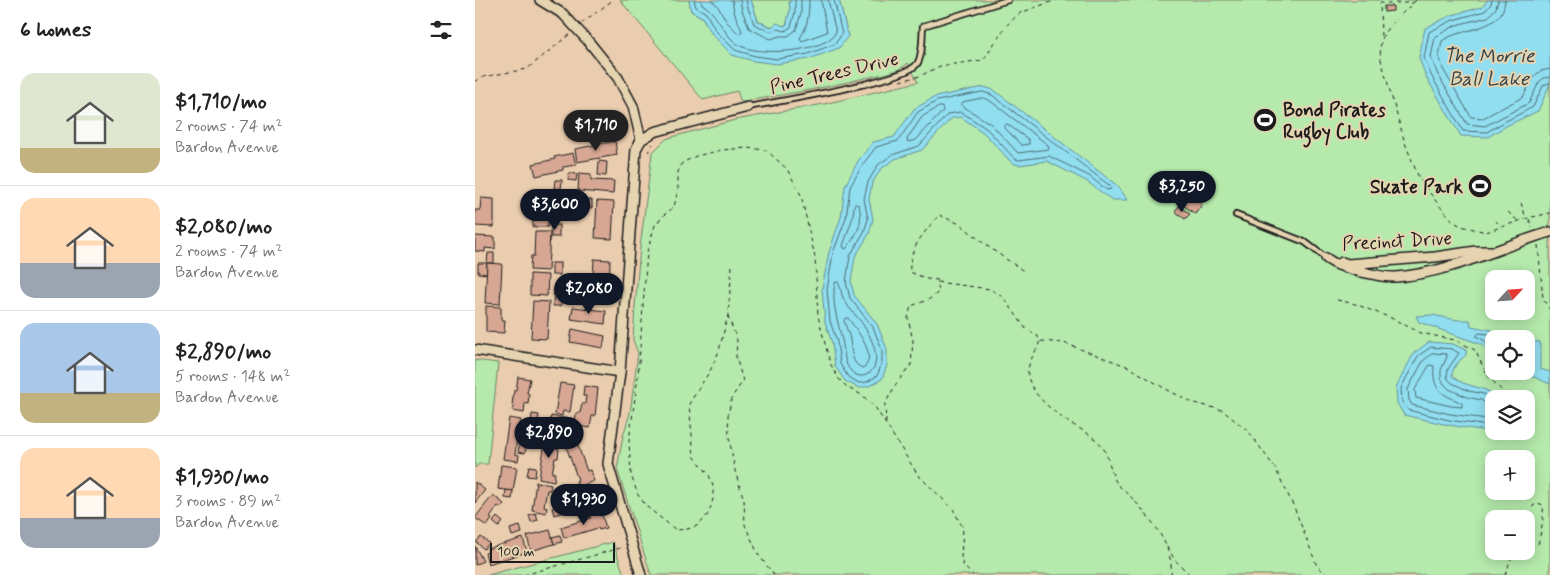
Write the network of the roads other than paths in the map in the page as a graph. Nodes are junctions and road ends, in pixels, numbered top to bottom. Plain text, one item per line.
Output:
1 (540, 0) edge
2 (1008, 0) edge
3 (748, 107) joint
4 (641, 140) junction
5 (1236, 215) dead end
6 (1550, 232) edge
7 (1496, 251) junction
8 (1326, 258) junction
9 (475, 350) edge
10 (620, 372) junction
11 (641, 575) edge

1 - 4 street
2 - 3 lane, Pine Trees Drive
3 - 4 street
4 - 10 street
5 - 8 lane
6 - 7 street, Precinct Drive
7 - 8 street, Precinct Drive
7 - 8 street, Precinct Drive
9 - 10 street
10 - 11 street

